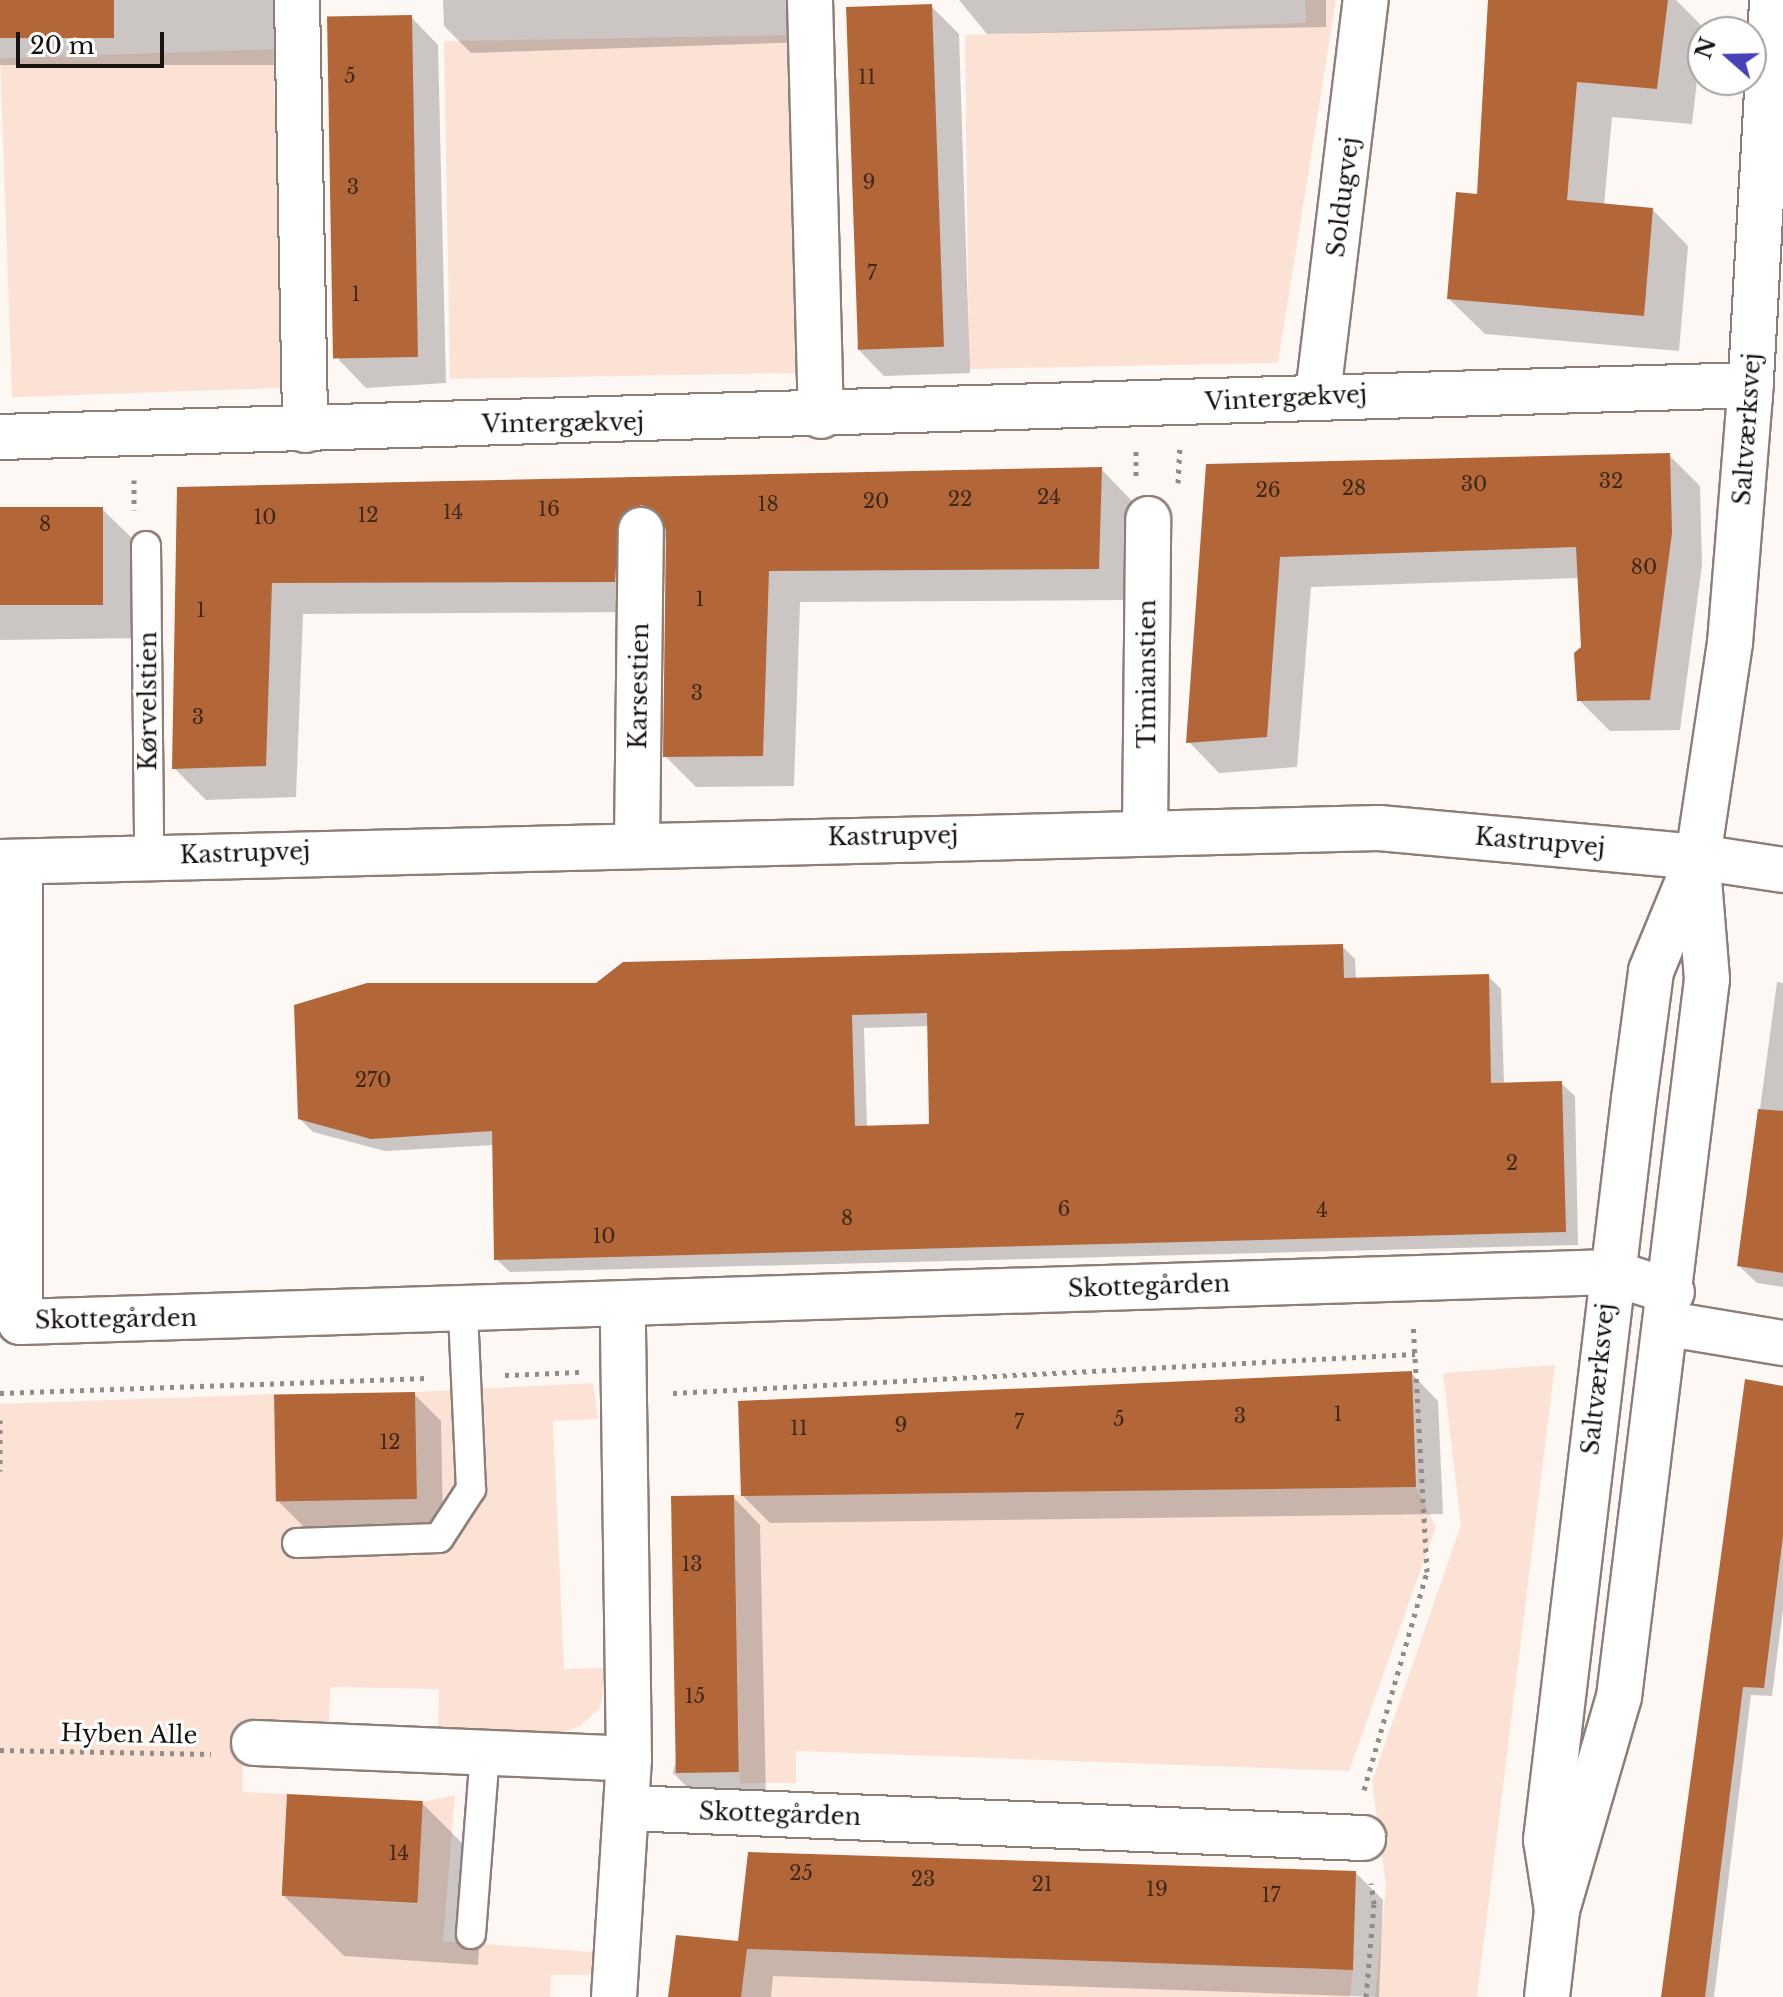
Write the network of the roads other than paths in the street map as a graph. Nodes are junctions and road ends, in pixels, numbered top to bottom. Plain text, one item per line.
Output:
1 (297, 0) edge
2 (810, 0) edge
3 (1366, 0) edge
4 (1772, 0) edge
5 (1751, 385) junction
6 (1318, 394) junction
7 (821, 416) junction
8 (305, 430) junction
9 (0, 437) edge
10 (1148, 519) road end
11 (641, 530) dead end
12 (146, 546) road end
13 (1145, 830) junction
14 (637, 843) junction
15 (149, 856) junction
16 (1698, 857) junction
17 (10, 862) edge
18 (1783, 870) edge
19 (9, 1000) edge
20 (1610, 1272) junction
21 (623, 1305) junction
22 (1671, 1308) junction
23 (463, 1310) junction
24 (1783, 1343) edge
25 (297, 1543) dead end
26 (254, 1743) road end
27 (485, 1753) junction
28 (629, 1759) junction
29 (628, 1808) junction
30 (1363, 1838) road end
31 (1557, 1910) junction
32 (471, 1934) dead end
33 (614, 1997) edge
34 (1547, 1997) edge

1 - 8 street
2 - 7 street
3 - 6 street, Soldugvej
4 - 5 street, Saltværksvej
5 - 6 street, Vintergækvej
5 - 16 street, Saltværksvej
6 - 7 street, Vintergækvej
7 - 8 street, Vintergækvej
8 - 9 street, Vintergækvej
10 - 13 street, Timianstien
11 - 14 street, Karsestien
12 - 15 lane, Kørvelstien
13 - 14 street, Kastrupvej
13 - 16 street, Kastrupvej
14 - 15 street, Kastrupvej
15 - 17 street, Kastrupvej
16 - 18 street, Kastrupvej
16 - 20 street, Saltværksvej
16 - 22 street, Saltværksvej
17 - 19 street, Skottegården
19 - 23 street, Skottegården
20 - 21 street, Skottegården
20 - 22 street, Skottegården
20 - 31 street, Saltværksvej
21 - 23 street, Skottegården
21 - 28 street
22 - 24 street, Skottegården
22 - 31 street, Saltværksvej
23 - 25 lane
26 - 27 street
27 - 28 street
27 - 32 lane
28 - 29 street
29 - 30 street, Skottegården
29 - 33 street
31 - 34 street, Saltværksvej

